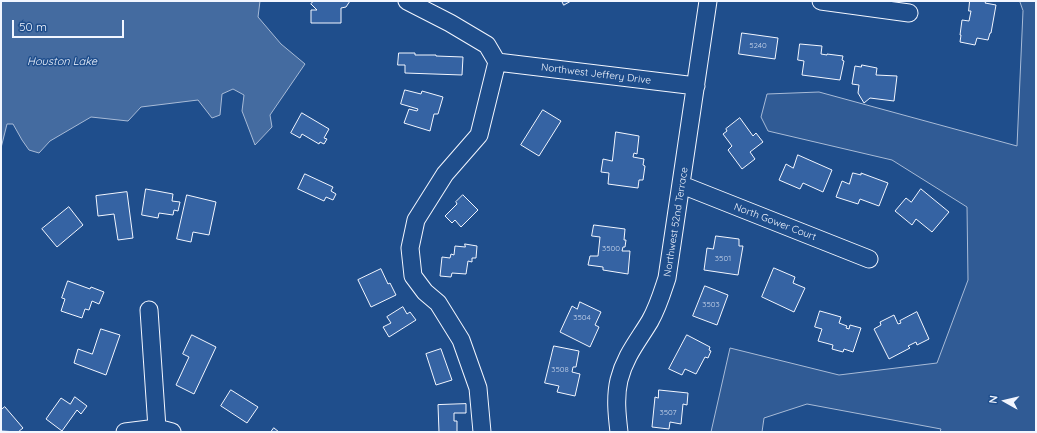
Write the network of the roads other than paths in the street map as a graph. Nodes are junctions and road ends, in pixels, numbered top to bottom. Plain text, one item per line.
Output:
1 (407, 1) edge
2 (708, 1) edge
3 (821, 1) edge
4 (909, 14) dead end
5 (497, 62) junction
6 (696, 86) junction
7 (682, 185) junction
8 (869, 259) dead end
9 (149, 310) dead end
10 (164, 430) edge
11 (126, 432) edge
12 (482, 432) edge
13 (619, 432) edge

1 - 5 street
2 - 6 street, Northwest 52nd Terrace
3 - 4 street
5 - 6 street, Northwest Jeffery Drive
5 - 12 street
6 - 7 street, Northwest 52nd Terrace
7 - 8 street, North Gower Court
7 - 13 street, Northwest 52nd Terrace
9 - 10 street
10 - 11 street

